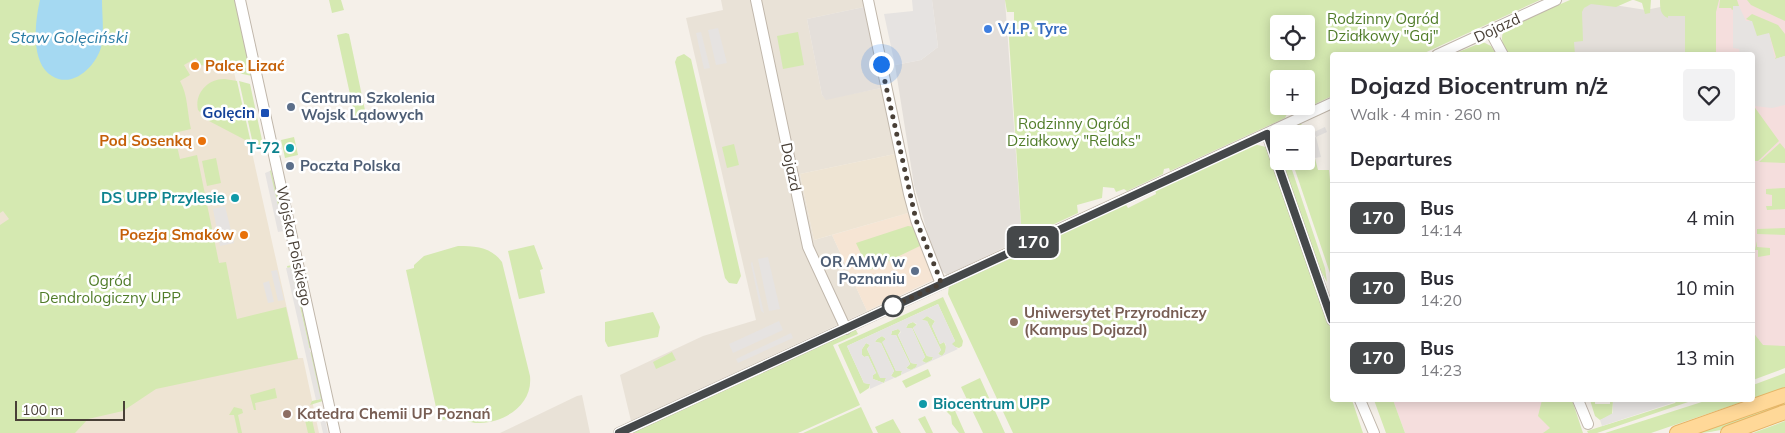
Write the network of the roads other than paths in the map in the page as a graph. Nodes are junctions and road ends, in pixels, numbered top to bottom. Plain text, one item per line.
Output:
1 (240, 0) edge
2 (756, 0) edge
3 (868, 0) edge
4 (1556, 0) edge
5 (1490, 31) junction
6 (1444, 52) edge
7 (1501, 52) edge
8 (1330, 104) edge
9 (1267, 134) junction
10 (941, 284) junction
11 (1330, 314) edge
12 (846, 328) junction
13 (1785, 395) edge
14 (1579, 402) edge
15 (1361, 404) edge
16 (1785, 412) edge
17 (1588, 424) dead end
18 (1754, 424) junction
19 (335, 433) edge
20 (620, 433) edge
21 (1368, 433) edge
22 (1374, 433) edge
23 (1677, 433) edge
24 (1728, 433) edge
25 (1741, 433) edge

1 - 19 street, Wojska Polskiego
2 - 12 street, Dojazd
3 - 10 street
4 - 5 street, Dojazd
5 - 6 street, Dojazd
5 - 7 street
8 - 9 street
9 - 10 street
9 - 11 street
10 - 12 street
12 - 20 street
13 - 23 main road
14 - 17 street
15 - 21 street
15 - 22 street
16 - 18 main road
18 - 24 main road
18 - 25 main road

